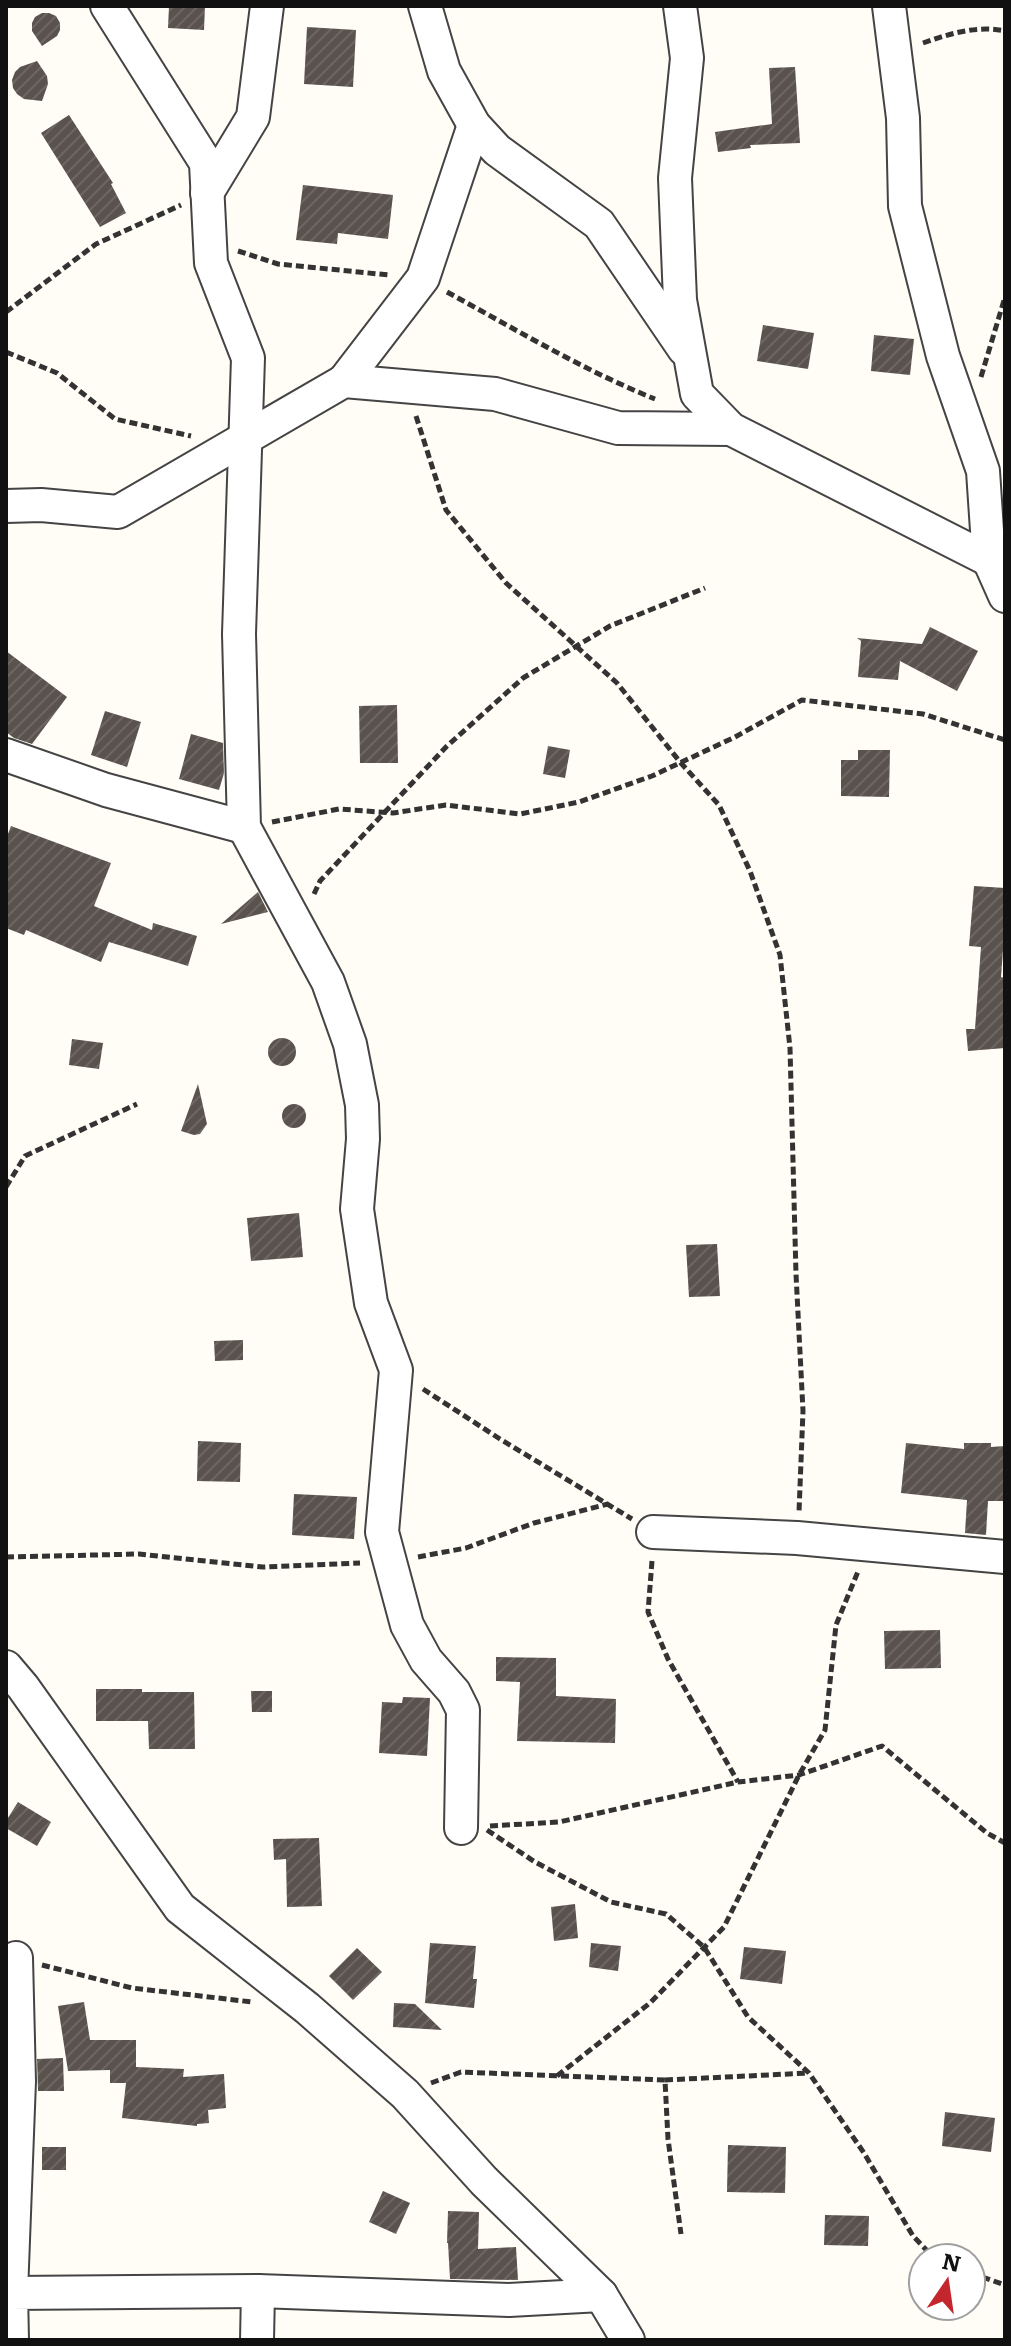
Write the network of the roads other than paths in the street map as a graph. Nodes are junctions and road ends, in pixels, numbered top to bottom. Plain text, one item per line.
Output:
1 (107, 6) edge
2 (267, 6) edge
3 (425, 6) edge
4 (680, 6) edge
5 (889, 6) edge
6 (474, 125) junction
7 (207, 193) junction
8 (691, 358) junction
9 (344, 381) junction
10 (731, 429) junction
11 (236, 444) junction
12 (6, 506) edge
13 (989, 560) junction
14 (1005, 596) edge
15 (6, 755) edge
16 (244, 827) junction
17 (653, 1532) road end
18 (1005, 1557) edge
19 (6, 1667) edge
20 (461, 1828) dead end
21 (16, 1958) road end
22 (258, 2291) junction
23 (11, 2293) junction
24 (601, 2295) junction
25 (12, 2340) edge
26 (257, 2340) edge
27 (628, 2340) edge

1 - 7 street
2 - 7 street
3 - 6 street
4 - 8 street
5 - 13 street
6 - 8 street
6 - 9 street
7 - 11 street
8 - 10 street
9 - 10 street
9 - 11 street
10 - 13 street
11 - 12 street
11 - 16 street
13 - 14 street
15 - 16 street
16 - 20 street
17 - 18 street
19 - 24 street
21 - 23 street
22 - 23 street
22 - 24 street
22 - 26 street
23 - 25 street
24 - 27 street

